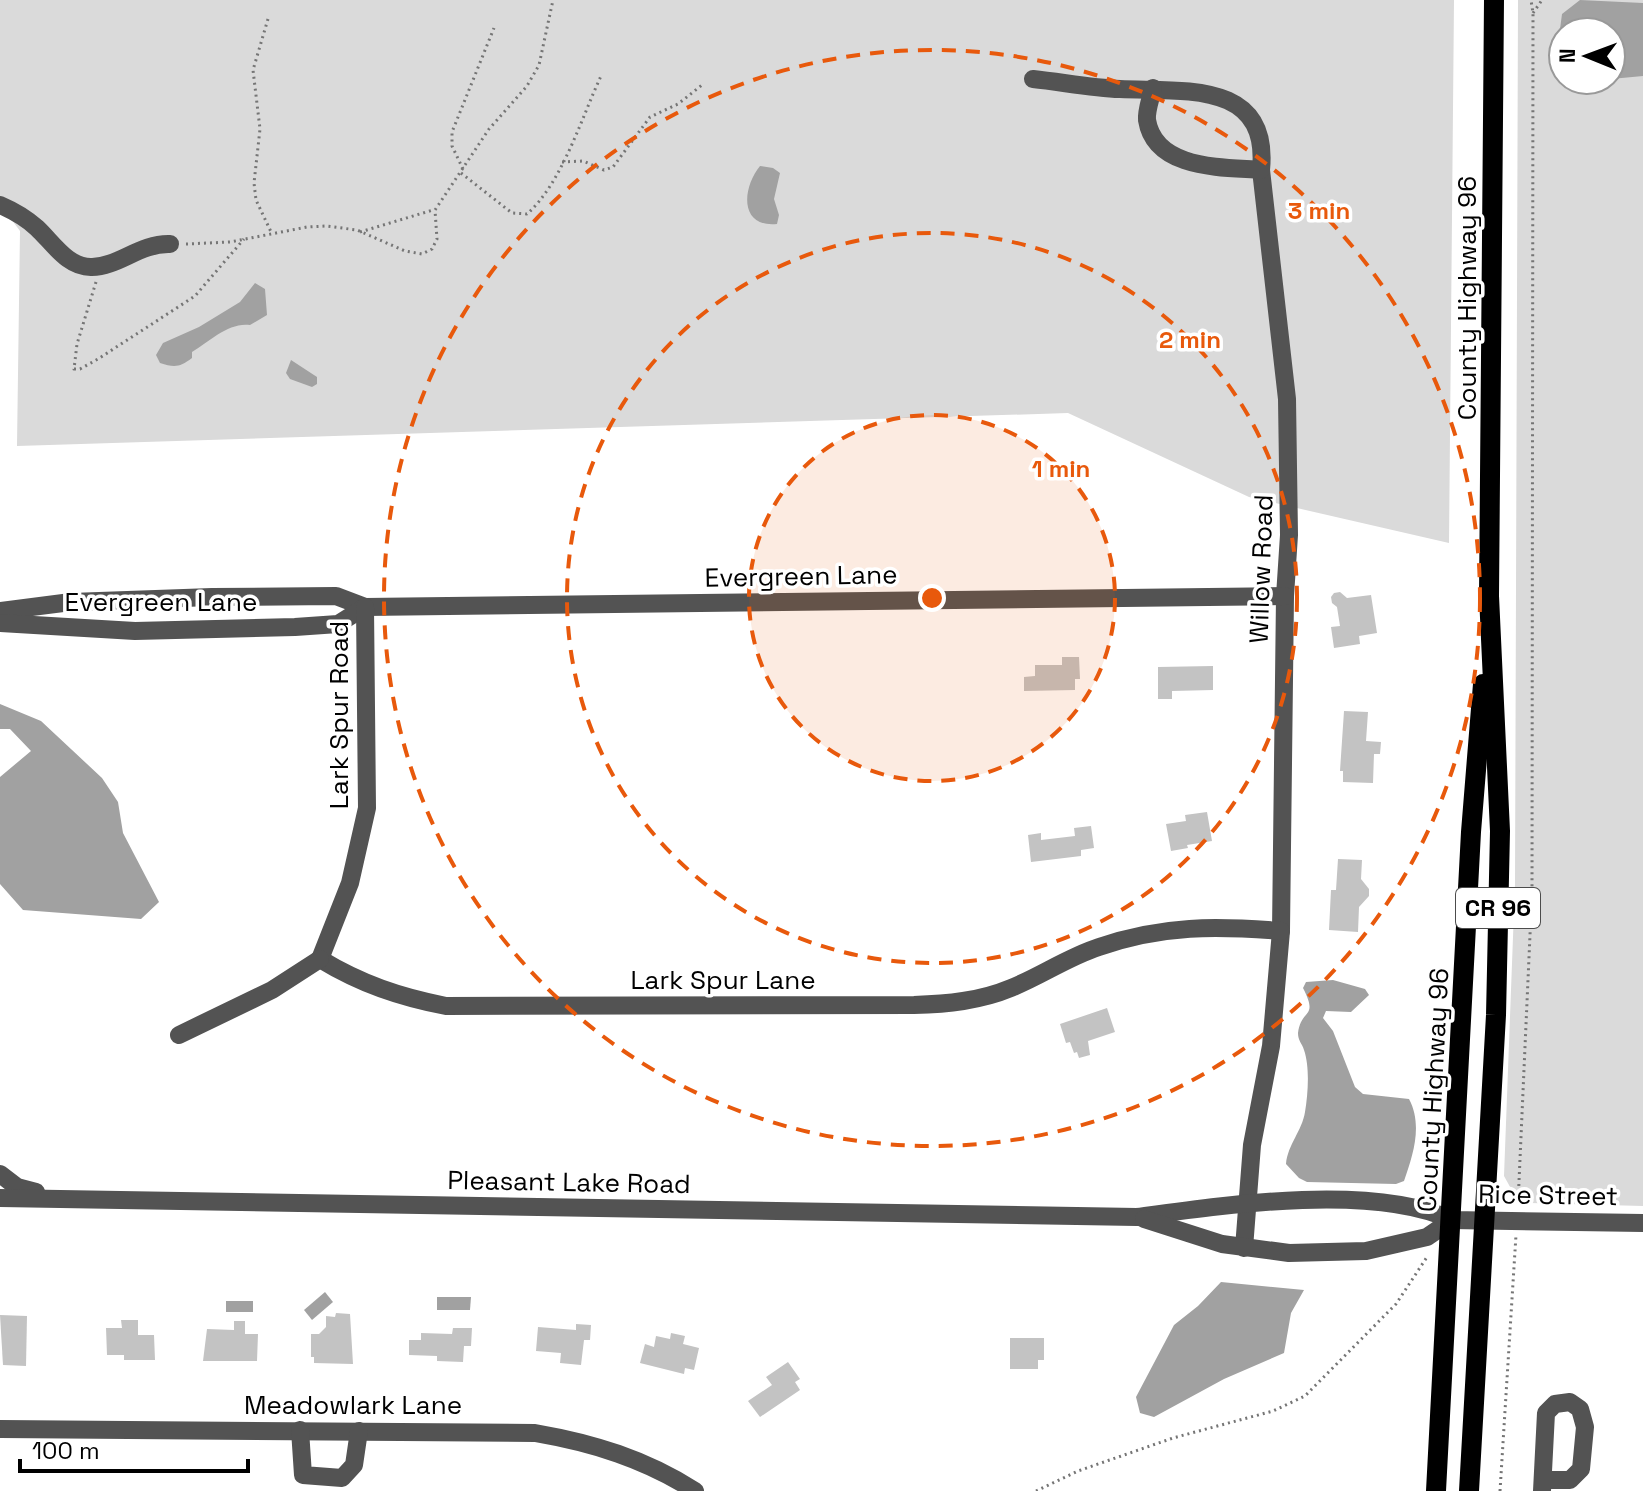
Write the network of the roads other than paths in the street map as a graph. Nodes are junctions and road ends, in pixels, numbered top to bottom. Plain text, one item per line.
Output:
1 (1494, 0) edge
2 (1033, 79) dead end
3 (1153, 88) junction
4 (1261, 170) junction
5 (0, 205) edge
6 (170, 244) road end
7 (1285, 596) junction
8 (1489, 596) junction
9 (365, 607) junction
10 (0, 611) edge
11 (0, 623) edge
12 (1281, 931) junction
13 (320, 959) junction
14 (179, 1035) dead end
15 (0, 1174) edge
16 (0, 1198) edge
17 (61, 1200) junction
18 (1249, 1202) junction
19 (1137, 1217) junction
20 (1452, 1220) junction
21 (1485, 1220) junction
22 (1643, 1223) edge
23 (1244, 1248) junction
24 (0, 1429) edge
25 (300, 1430) junction
26 (359, 1431) junction
27 (672, 1485) edge
28 (695, 1491) edge
29 (1436, 1491) edge
30 (1469, 1491) edge

1 - 8 main road, County Highway 96 / CR 96
2 - 3 street, Willow Road
3 - 4 street, Willow Road
3 - 4 street
4 - 7 street, Willow Road
5 - 6 street
7 - 9 street, Evergreen Lane
7 - 12 street, Willow Road
8 - 20 main road, County Highway 96 / CR 96
8 - 21 main road, County Highway 96 / CR 96
9 - 10 street, Evergreen Lane
9 - 11 street, Evergreen Lane
9 - 13 street, Lark Spur Road
12 - 13 street, Lark Spur Lane
12 - 18 street, Willow Road
13 - 14 street
15 - 17 street
16 - 17 street, Pleasant Lake Road
17 - 19 street, Pleasant Lake Road
18 - 19 street, Pleasant Lake Road
18 - 20 street, Pleasant Lake Road
18 - 23 street, Willow Road
19 - 23 street, Pleasant Lake Road
20 - 21 street, Rice Street
20 - 23 street, Pleasant Lake Road
20 - 29 main road, County Highway 96 / CR 96
21 - 22 street, Rice Street
21 - 30 main road, County Highway 96 / CR 96
24 - 25 street, Meadowlark Lane
25 - 26 street, Meadowlark Lane
25 - 26 street
26 - 27 street, Meadowlark Lane
27 - 28 street, Meadowlark Lane

